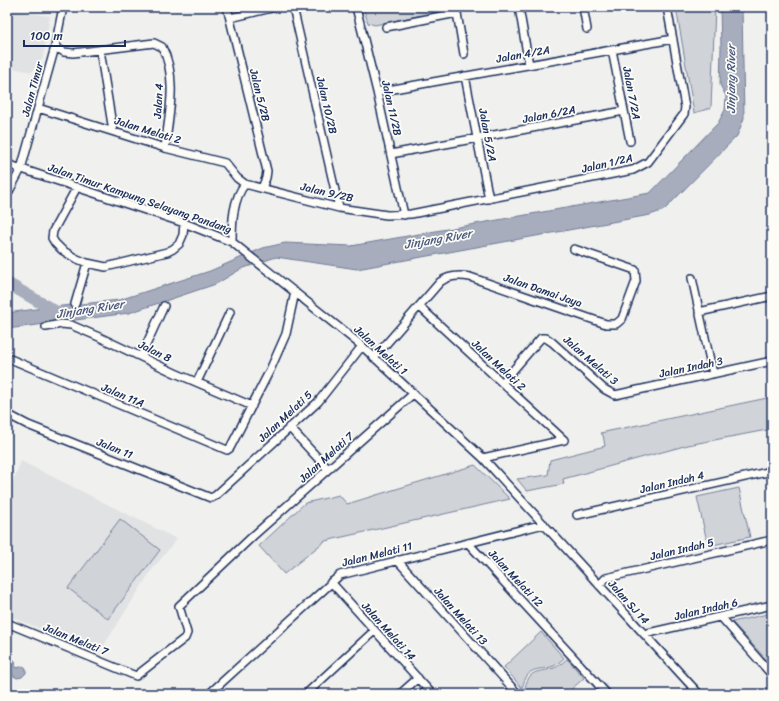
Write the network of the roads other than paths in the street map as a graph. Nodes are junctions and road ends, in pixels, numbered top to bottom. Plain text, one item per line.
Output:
1 (62, 7) edge
2 (227, 7) edge
3 (276, 7) edge
4 (293, 7) edge
5 (356, 7) edge
6 (519, 7) edge
7 (583, 7) edge
8 (667, 7) edge
9 (456, 10) edge
10 (230, 18) junction
11 (386, 27) dead end
12 (587, 29) dead end
13 (673, 39) junction
14 (55, 47) junction
15 (100, 50) junction
16 (612, 50) junction
17 (464, 54) dead end
18 (529, 65) junction
19 (465, 76) junction
20 (377, 92) junction
21 (38, 108) junction
22 (624, 111) junction
23 (112, 131) junction
24 (477, 138) junction
25 (630, 142) dead end
26 (164, 148) junction
27 (391, 154) junction
28 (7, 164) edge
29 (22, 169) junction
30 (245, 184) junction
31 (77, 187) junction
32 (262, 188) junction
33 (7, 196) edge
34 (489, 199) junction
35 (339, 208) junction
36 (404, 215) junction
37 (184, 223) junction
38 (232, 242) junction
39 (574, 249) dead end
40 (87, 263) junction
41 (260, 264) joint
42 (692, 278) dead end
43 (295, 292) junction
44 (772, 296) edge
45 (75, 304) dead end
46 (164, 306) dead end
47 (420, 307) junction
48 (230, 312) dead end
49 (699, 312) junction
50 (46, 327) dead end
51 (362, 346) junction
52 (141, 356) junction
53 (8, 358) dead end
54 (374, 358) junction
55 (772, 361) edge
56 (713, 374) junction
57 (196, 382) junction
58 (502, 383) junction
59 (413, 394) junction
60 (615, 395) joint
61 (252, 406) junction
62 (7, 414) edge
63 (289, 427) junction
64 (483, 458) junction
65 (328, 469) junction
66 (772, 471) edge
67 (215, 496) joint
68 (577, 515) dead end
69 (544, 524) junction
70 (772, 540) edge
71 (468, 543) junction
72 (397, 560) junction
73 (331, 582) junction
74 (599, 585) junction
75 (772, 605) edge
76 (721, 617) junction
77 (7, 623) edge
78 (374, 631) junction
79 (644, 634) junction
80 (772, 674) edge
81 (418, 678) junction
82 (209, 694) edge
83 (306, 694) edge
84 (400, 694) edge
85 (432, 694) edge
86 (518, 694) edge
87 (607, 694) edge
88 (699, 694) edge

1 - 14 street, Jalan Timur
2 - 10 street, Jalan 5/2B
3 - 10 street
4 - 35 street, Jalan 10/2B
5 - 20 street, Jalan 11/2B
6 - 18 street
7 - 12 street
8 - 13 street, Jalan 1/2A
9 - 11 street
9 - 17 street
10 - 32 street, Jalan 5/2B
13 - 16 street, Jalan 4/2A
13 - 34 street, Jalan 1/2A
14 - 15 street
14 - 21 street, Jalan Timur
15 - 23 street
15 - 26 street, Jalan 4
16 - 18 street, Jalan 4/2A
16 - 22 street, Jalan 7/2A
18 - 19 street, Jalan 4/2A
19 - 20 street, Jalan 4/2A
19 - 24 street, Jalan 5/2A
20 - 27 street, Jalan 11/2B
21 - 23 street, Jalan Melati 2
21 - 29 street, Jalan Timur
22 - 24 street, Jalan 6/2A
22 - 25 street, Jalan 7/2A
23 - 26 street, Jalan Melati 2
24 - 27 street, Jalan 6/2A
24 - 34 street, Jalan 5/2A
26 - 30 street, Jalan Melati 2
27 - 36 street, Jalan 11/2B
28 - 29 street, Jalan Timur Kampung Selayang Pandang
29 - 31 street, Jalan Timur Kampung Selayang Pandang
29 - 33 street, Jalan Timur
30 - 32 street, Jalan 9/2B
30 - 38 street
31 - 37 street, Jalan Timur Kampung Selayang Pandang
31 - 40 street
32 - 35 street, Jalan 9/2B
34 - 36 street, Jalan 1/2A
35 - 36 street, Jalan 9/2B
37 - 38 street, Jalan Timur Kampung Selayang Pandang
37 - 40 street
38 - 41 street, Jalan Timur Kampung Selayang Pandang
39 - 47 street, Jalan Damai Jaya
40 - 45 street
41 - 43 street, Jalan Melati 1
42 - 49 street
43 - 51 street, Jalan Melati 1
43 - 61 street
44 - 49 street
46 - 52 street
47 - 54 street, Jalan Damai Jaya
47 - 58 street, Jalan Melati 2
48 - 57 street
49 - 56 street
50 - 52 street, Jalan 8
51 - 54 street, Jalan Melati 1
51 - 63 street, Jalan Melati 5
52 - 57 street, Jalan 8
53 - 61 street, Jalan 11A
54 - 59 street, Jalan Melati 1
55 - 56 street, Jalan Indah 3
56 - 60 street, Jalan Indah 3
57 - 61 street, Jalan 8
58 - 60 street, Jalan Melati 3
58 - 64 street, Jalan Melati 2
59 - 64 street, Jalan Melati 1
59 - 65 street, Jalan Melati 7
62 - 67 street, Jalan 11
63 - 65 street
63 - 67 street, Jalan Melati 5
64 - 69 street, Jalan Melati 1
65 - 77 street, Jalan Melati 7
66 - 68 street, Jalan Indah 4
69 - 71 street, Jalan Melati 11
69 - 74 street, Jalan SJ 14
70 - 74 street, Jalan Indah 5
71 - 72 street, Jalan Melati 11
71 - 87 street, Jalan Melati 12
72 - 73 street, Jalan Melati 11
72 - 86 street, Jalan Melati 13
73 - 78 street, Jalan Melati 14
73 - 82 street, Jalan Melati 11
74 - 79 street, Jalan SJ 14
75 - 76 street, Jalan Indah 6
76 - 79 street, Jalan Indah 6
76 - 80 street
78 - 81 street, Jalan Melati 14
78 - 83 street
79 - 88 street, Jalan SJ 14
81 - 84 street
81 - 85 street, Jalan Melati 14

